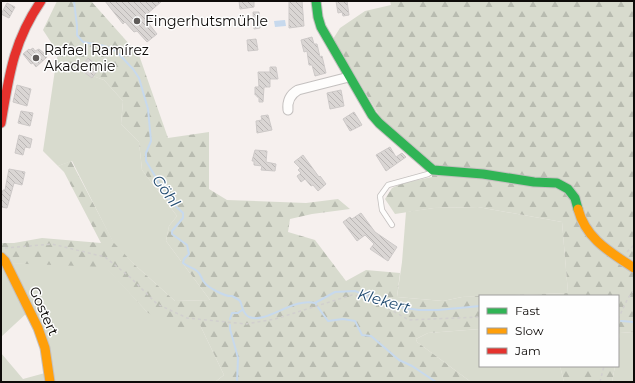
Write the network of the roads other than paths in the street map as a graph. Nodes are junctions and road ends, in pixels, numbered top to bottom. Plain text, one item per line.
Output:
1 (41, 1) edge
2 (316, 1) edge
3 (349, 78) junction
4 (288, 110) dead end
5 (1, 123) edge
6 (433, 170) junction
7 (392, 225) dead end
8 (1, 256) edge
9 (634, 268) edge
10 (50, 382) edge

1 - 5 street
2 - 3 street
3 - 4 street
3 - 6 street
6 - 7 lane
6 - 9 street
8 - 10 street, Gostert

